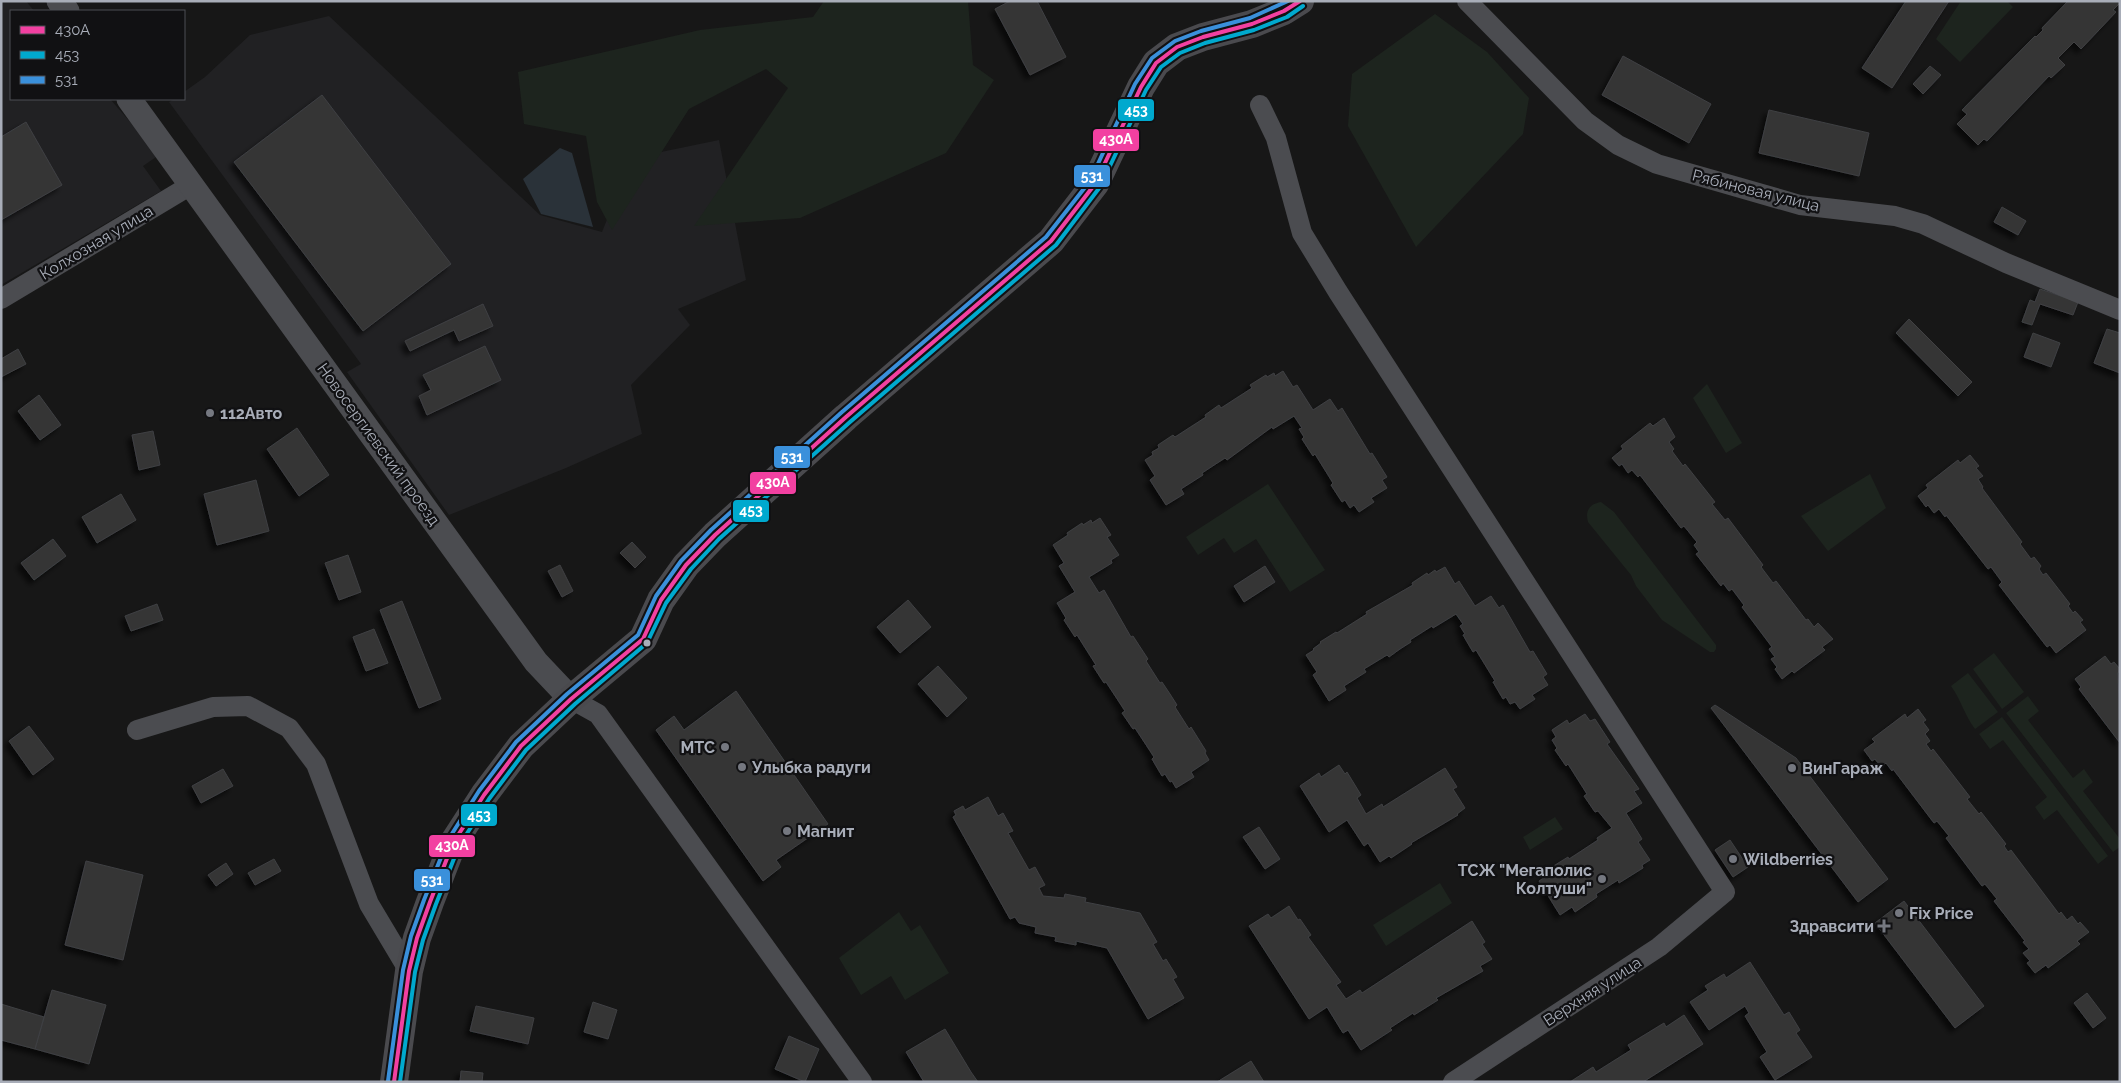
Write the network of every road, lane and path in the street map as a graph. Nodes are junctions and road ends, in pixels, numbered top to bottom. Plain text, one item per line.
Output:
1 (1300, 1) edge
2 (1466, 1) edge
3 (130, 100) edge
4 (1260, 105) dead end
5 (191, 185) junction
6 (1, 299) edge
7 (2120, 310) edge
8 (571, 699) junction
9 (137, 730) dead end
10 (409, 971) junction
11 (394, 1082) edge
12 (862, 1082) edge
13 (1452, 1082) edge

1 - 8 main road
2 - 7 street, Рябиновая улица
3 - 5 street, Новосергиевский проезд
4 - 13 street, Верхняя улица
5 - 6 street, Колхозная улица
5 - 8 street, Новосергиевский проезд
8 - 10 main road
8 - 12 street
9 - 10 street
10 - 11 main road

